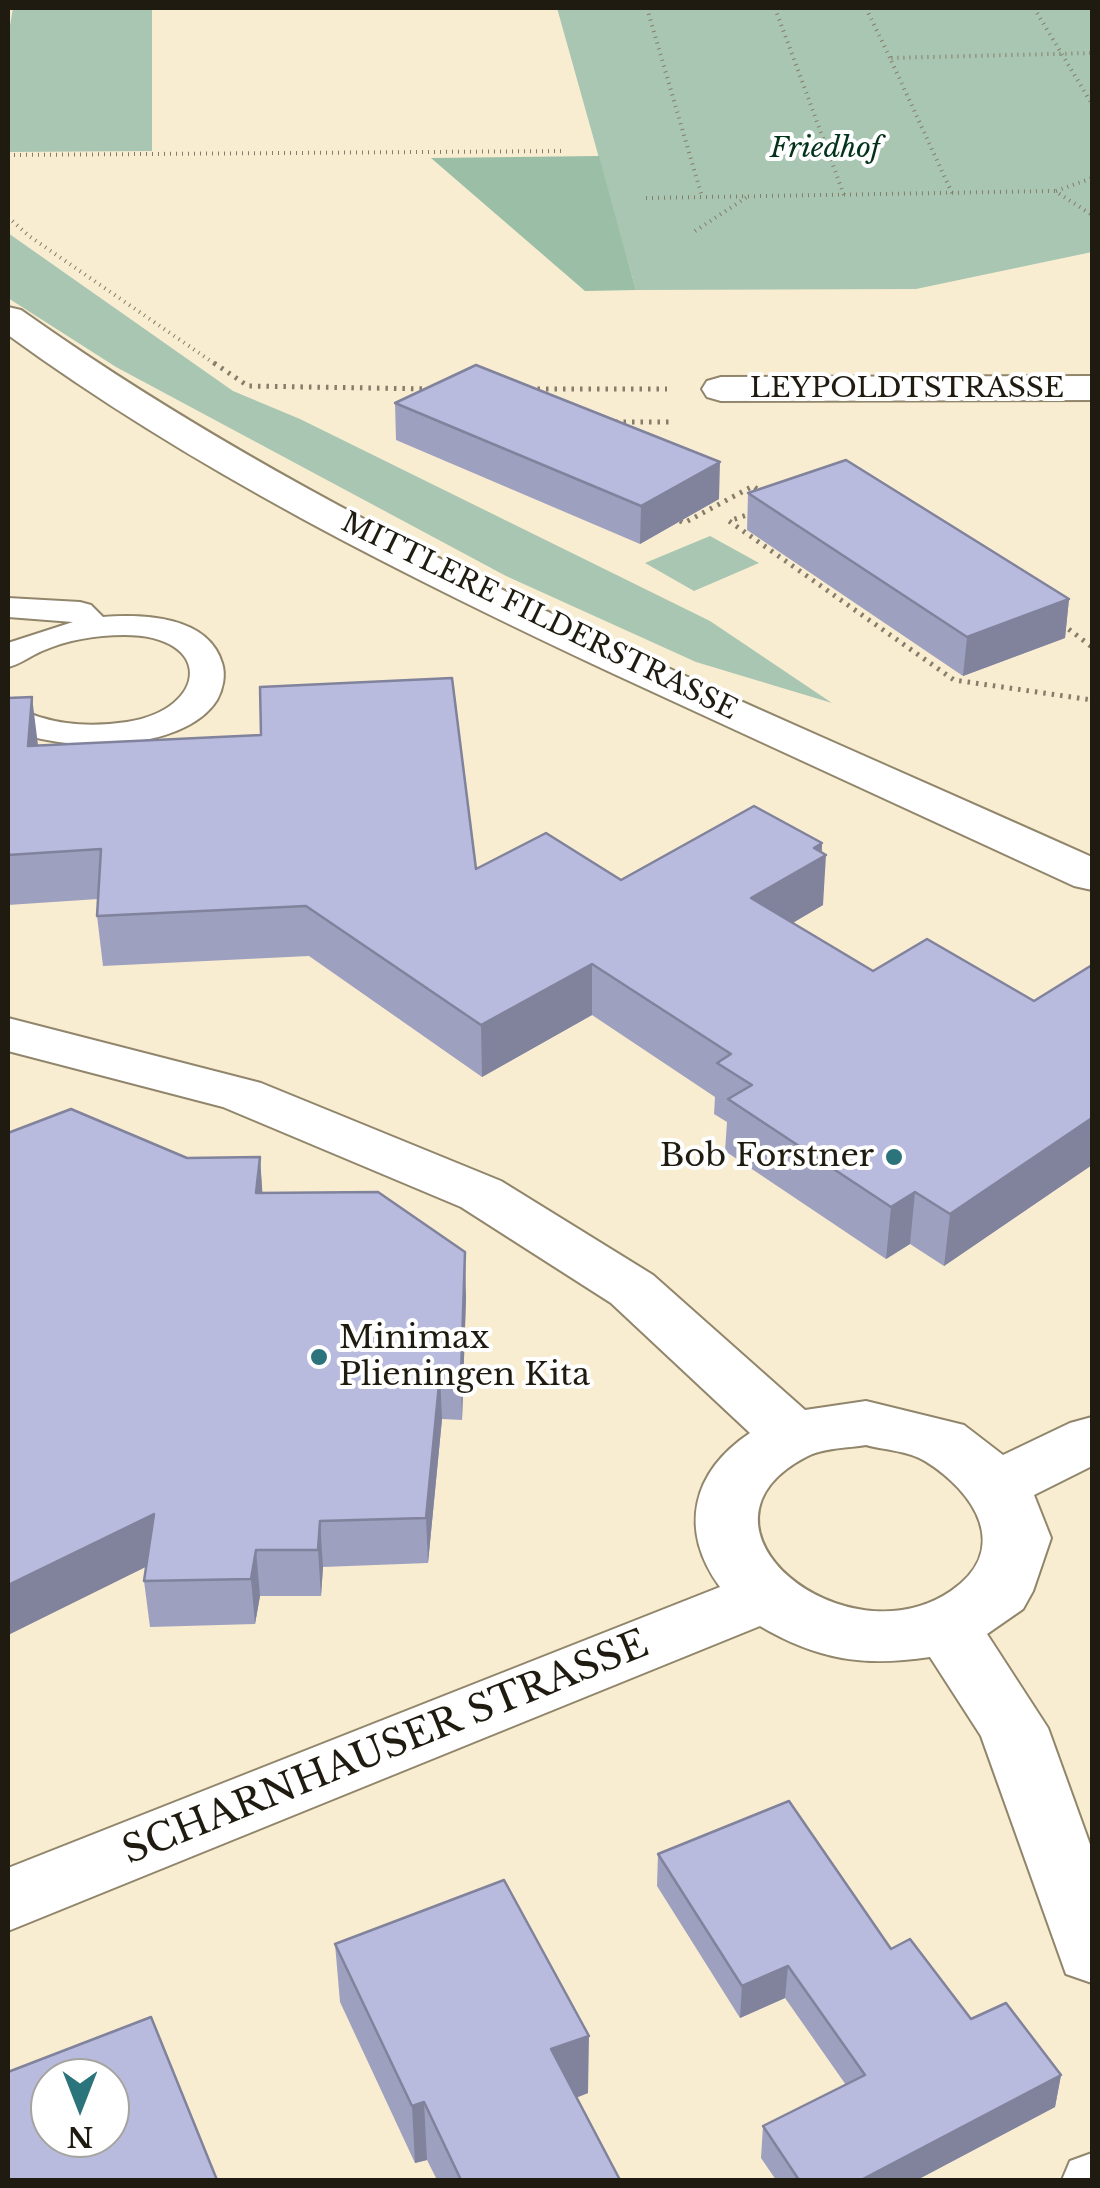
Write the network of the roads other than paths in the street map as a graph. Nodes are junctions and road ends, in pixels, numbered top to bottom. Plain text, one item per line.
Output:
1 (8, 318) edge
2 (1092, 388) edge
3 (721, 389) road end
4 (8, 608) edge
5 (96, 624) junction
6 (8, 657) edge
7 (10, 719) edge
8 (1092, 875) edge
9 (8, 1034) edge
10 (792, 1435) junction
11 (1092, 1439) edge
12 (998, 1485) junction
13 (764, 1597) junction
14 (947, 1628) junction
15 (8, 1900) edge
16 (1092, 1950) edge

1 - 8 street, MITTLERE FILDERSTRASSE
2 - 3 street, LEYPOLDTSTRASSE
4 - 5 lane
5 - 6 lane
5 - 7 lane
9 - 10 street
10 - 12 street
10 - 13 street
11 - 12 street
12 - 14 street
13 - 14 street
13 - 15 street, SCHARNHAUSER STRASSE
14 - 16 street

